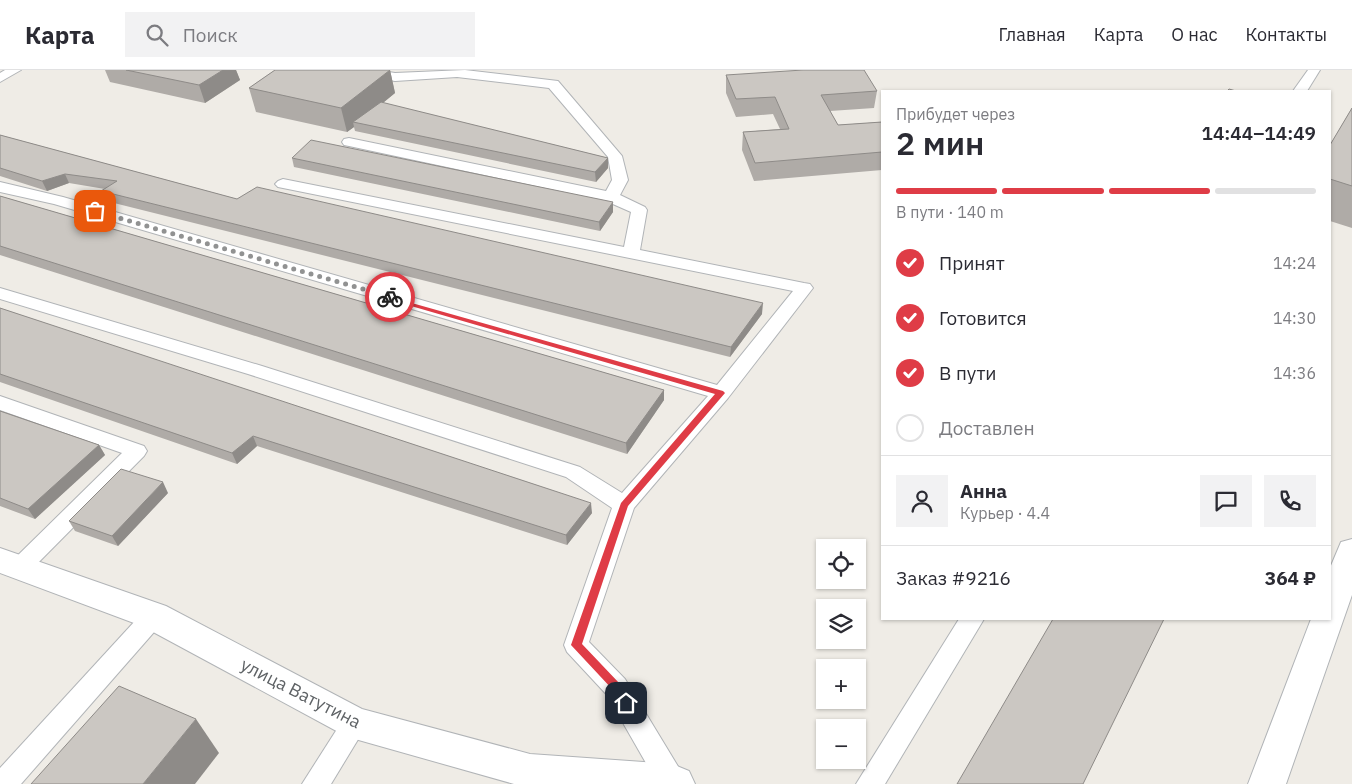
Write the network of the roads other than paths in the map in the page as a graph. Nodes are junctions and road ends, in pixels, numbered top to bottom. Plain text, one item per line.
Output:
1 (15, 70) edge
2 (352, 70) edge
3 (1314, 70) edge
4 (0, 78) edge
5 (1301, 90) edge
6 (349, 142) dead end
7 (283, 184) dead end
8 (0, 186) edge
9 (611, 196) junction
10 (631, 254) junction
11 (0, 293) edge
12 (721, 393) junction
13 (0, 403) edge
14 (624, 505) junction
15 (1352, 551) edge
16 (10, 564) edge
17 (1331, 608) edge
18 (154, 616) junction
19 (971, 620) edge
20 (1327, 620) edge
21 (355, 723) junction
22 (674, 783) edge
23 (3, 784) edge
24 (316, 784) edge
25 (870, 784) edge
26 (1267, 784) edge

1 - 4 lane
2 - 9 lane
3 - 5 lane
6 - 9 lane
7 - 10 lane
8 - 12 lane
9 - 10 lane
10 - 12 lane
11 - 14 lane
12 - 14 lane
13 - 16 lane
14 - 22 lane
15 - 17 street
16 - 18 street, улица Ватутина
18 - 21 street, улица Ватутина
18 - 23 lane
19 - 25 lane
20 - 26 street
21 - 22 street, улица Ватутина
21 - 24 lane

